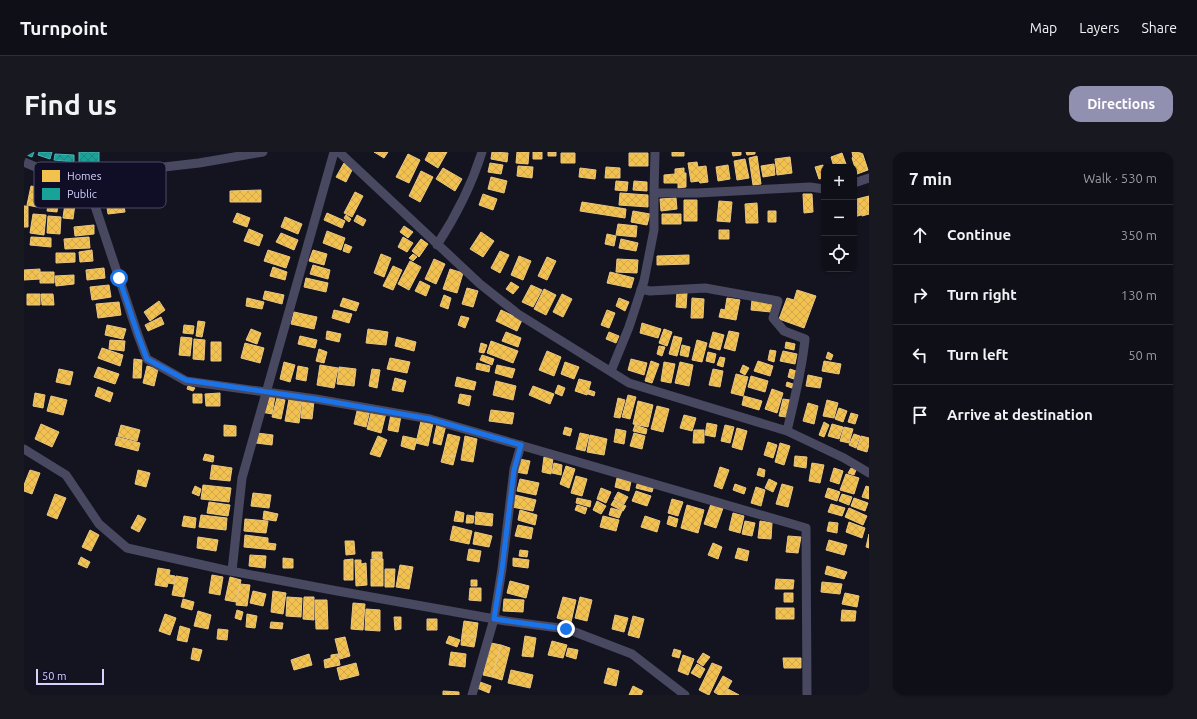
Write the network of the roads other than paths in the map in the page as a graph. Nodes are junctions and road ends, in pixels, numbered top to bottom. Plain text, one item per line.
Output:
1 (263, 152) edge
2 (334, 152) edge
3 (339, 152) edge
4 (482, 152) edge
5 (655, 152) edge
6 (24, 162) edge
7 (34, 166) edge
8 (166, 167) edge
9 (869, 178) edge
10 (857, 182) edge
11 (821, 189) edge
12 (654, 193) junction
13 (96, 208) edge
14 (437, 244) junction
15 (641, 289) junction
16 (611, 371) junction
17 (267, 392) junction
18 (787, 432) junction
19 (521, 445) junction
20 (24, 449) edge
21 (869, 473) edge
22 (232, 571) junction
23 (494, 619) junction
24 (472, 695) edge
25 (685, 695) edge
26 (807, 695) edge

1 - 8 street
2 - 17 street
3 - 14 street
4 - 14 street
5 - 12 street
6 - 7 street
9 - 10 street
11 - 12 street
12 - 15 street
13 - 17 street
14 - 16 street
15 - 16 street
15 - 18 street
16 - 18 street
17 - 19 street
17 - 22 street
18 - 21 street
19 - 23 street
19 - 26 street
20 - 22 street
22 - 23 street
23 - 24 street
23 - 25 street

